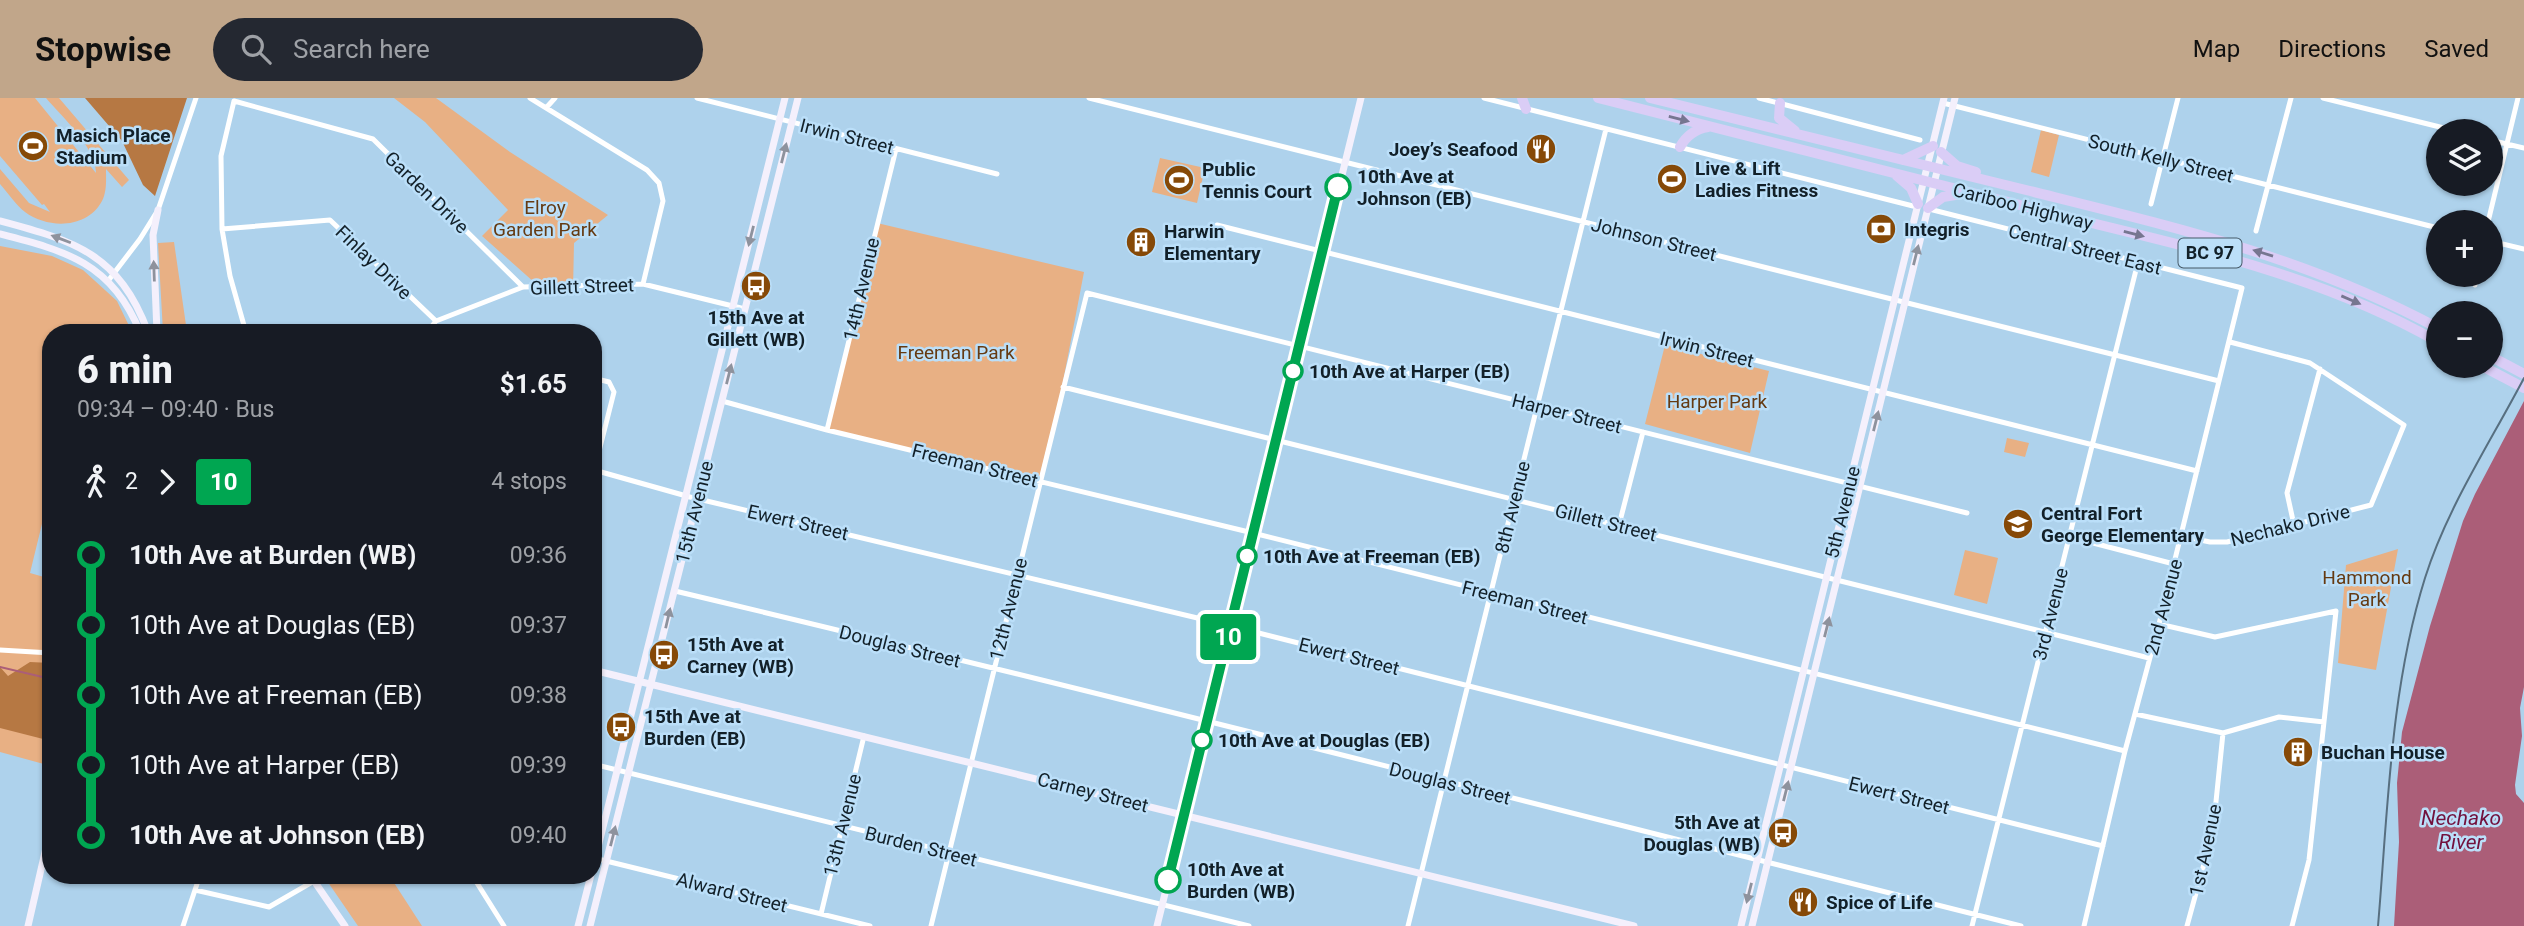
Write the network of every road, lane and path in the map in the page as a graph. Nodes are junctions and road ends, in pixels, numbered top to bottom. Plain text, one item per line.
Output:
1 (196, 98) edge
2 (530, 98) edge
3 (555, 98) edge
4 (697, 98) edge
5 (785, 98) edge
6 (798, 98) edge
7 (1089, 98) edge
8 (1361, 98) edge
9 (1484, 98) edge
10 (1522, 98) edge
11 (1598, 98) edge
12 (1650, 98) edge
13 (1759, 98) edge
14 (2178, 98) edge
15 (2291, 98) edge
16 (2323, 98) edge
17 (2518, 98) edge
18 (235, 100) edge
19 (1944, 100) edge
20 (1954, 101) edge
21 (1780, 103) junction
22 (546, 108) junction
23 (1526, 109) junction
24 (780, 120) junction
25 (792, 122) junction
26 (2426, 124) edge
27 (1712, 127) junction
28 (1606, 129) junction
29 (1804, 136) junction
30 (1920, 139) dead end
31 (1773, 142) junction
32 (2503, 143) edge
33 (2507, 144) junction
34 (1680, 147) junction
35 (2524, 148) edge
36 (896, 149) junction
37 (1937, 149) junction
38 (2163, 159) junction
39 (1902, 160) junction
40 (1345, 161) junction
41 (1894, 173) junction
42 (997, 174) dead end
43 (1930, 174) junction
44 (2268, 186) junction
45 (1972, 194) junction
46 (2073, 202) junction
47 (2151, 204) dead end
48 (1923, 207) junction
49 (158, 210) junction
50 (2490, 210) edge
51 (0, 221) edge
52 (1583, 221) junction
53 (1217, 225) dead end
54 (2426, 225) edge
55 (222, 229) junction
56 (2256, 231) dead end
57 (0, 234) edge
58 (2503, 244) edge
59 (2524, 249) edge
60 (1323, 251) junction
61 (2138, 262) junction
62 (115, 272) junction
63 (108, 281) junction
64 (643, 284) junction
65 (523, 287) junction
66 (2242, 288) joint
67 (1087, 293) joint
68 (1895, 299) junction
69 (1905, 302) junction
70 (733, 306) junction
71 (745, 309) junction
72 (1561, 312) junction
73 (436, 321) junction
74 (2426, 322) edge
75 (137, 324) edge
76 (145, 324) edge
77 (157, 324) edge
78 (244, 324) edge
79 (434, 324) edge
80 (2426, 336) edge
81 (2230, 342) junction
82 (1299, 345) junction
83 (2115, 354) junction
84 (2503, 362) edge
85 (2320, 369) junction
86 (2524, 374) edge
87 (2503, 377) edge
88 (602, 380) edge
89 (2219, 381) junction
90 (1063, 387) junction
91 (2524, 388) edge
92 (1872, 390) junction
93 (1883, 393) junction
94 (722, 401) junction
95 (1538, 406) junction
96 (827, 430) junction
97 (1643, 432) junction
98 (1276, 440) junction
99 (602, 441) edge
100 (2093, 444) junction
101 (2197, 471) junction
102 (602, 475) edge
103 (1040, 481) junction
104 (1849, 484) junction
105 (1860, 487) junction
106 (686, 496) junction
107 (698, 498) junction
108 (1514, 499) junction
109 (1967, 513) dead end
110 (1619, 525) junction
111 (2294, 525) junction
112 (1253, 533) junction
113 (2181, 536) junction
114 (2070, 537) junction
115 (2174, 564) junction
116 (1017, 573) junction
117 (1826, 577) junction
118 (1838, 579) junction
119 (675, 590) junction
120 (1491, 593) junction
121 (2159, 624) junction
122 (1230, 626) junction
123 (2046, 631) junction
124 (0, 650) edge
125 (42, 652) edge
126 (2149, 658) junction
127 (993, 670) junction
128 (1803, 671) junction
129 (602, 672) edge
130 (1815, 674) junction
131 (640, 681) junction
132 (651, 684) junction
133 (1468, 686) junction
134 (2135, 714) junction
135 (1207, 720) junction
136 (2324, 722) junction
137 (2022, 726) junction
138 (2223, 733) junction
139 (864, 736) junction
140 (2125, 751) junction
141 (971, 762) junction
142 (1781, 765) junction
143 (602, 766) edge
144 (1792, 768) junction
145 (617, 770) junction
146 (629, 773) junction
147 (1444, 782) junction
148 (1184, 815) junction
149 (1999, 820) junction
150 (842, 827) junction
151 (602, 829) edge
152 (2103, 846) junction
153 (949, 852) junction
154 (1757, 860) junction
155 (602, 861) edge
156 (607, 861) junction
157 (1768, 863) junction
158 (42, 865) edge
159 (1421, 873) junction
160 (602, 880) edge
161 (197, 884) edge
162 (303, 884) edge
163 (316, 884) edge
164 (478, 884) edge
165 (589, 884) edge
166 (601, 884) edge
167 (195, 890) junction
168 (1162, 904) junction
169 (821, 914) junction
170 (1975, 914) junction
171 (28, 926) edge
172 (183, 926) edge
173 (343, 926) edge
174 (504, 926) edge
175 (579, 926) edge
176 (590, 926) edge
177 (870, 926) edge
178 (931, 926) edge
179 (1157, 926) edge
180 (1249, 926) edge
181 (1408, 926) edge
182 (1634, 926) edge
183 (1741, 926) edge
184 (1752, 926) edge
185 (1972, 926) edge
186 (2021, 926) edge
187 (2084, 926) edge
188 (2187, 926) edge
189 (2292, 926) edge

1 - 49 street
2 - 22 street
3 - 22 street
4 - 24 street, Irwin Street
5 - 24 main road, 15th Avenue
6 - 25 main road, 15th Avenue
7 - 40 street, Johnson Street
8 - 40 main road
9 - 23 street, Central Street East
10 - 23 highway
11 -> 27 highway, Cariboo Highway / BC 97
12 - 29 highway, Cariboo Highway / BC 97
13 - 21 street
14 - 38 street
15 - 44 street
16 - 26 street
17 - 33 street
18 - 55 street
18 - 65 street, Garden Drive
19 - 20 street, South Kelly Street
19 - 37 main road, 5th Avenue
20 - 37 main road, 5th Avenue
20 - 38 street, South Kelly Street
21 - 29 highway
21 - 30 street
22 - 64 street
23 - 28 street, Central Street East
24 - 25 street, Irwin Street
24 -> 70 main road, 15th Avenue
25 - 36 street, Irwin Street
71 -> 25 main road, 15th Avenue
27 - 31 highway, Cariboo Highway / BC 97
27 - 34 highway
28 - 34 street, Central Street East
28 - 52 street, 8th Avenue
29 - 39 highway, Cariboo Highway / BC 97
31 - 41 highway, Cariboo Highway / BC 97
31 - 43 highway
32 - 33 street
33 - 35 street
33 - 50 street
34 - 48 street, Central Street East
36 - 42 street, Irwin Street
36 - 96 street, 14th Avenue
37 - 39 highway
37 - 43 main road, 5th Avenue
37 - 46 highway
38 - 44 street, South Kelly Street
38 - 47 street
39 - 43 highway, Cariboo Highway / BC 97
40 - 52 street, Johnson Street
40 - 60 main road
41 - 43 highway, Cariboo Highway / BC 97
41 - 48 highway
43 - 45 highway, Cariboo Highway / BC 97
43 - 46 highway, Cariboo Highway / BC 97
43 - 48 main road, 5th Avenue
44 - 54 street, South Kelly Street
44 - 56 street
45 - 48 highway
45 -> 80 highway, Cariboo Highway / BC 97
74 -> 46 highway, Cariboo Highway / BC 97
48 - 61 street, Central Street East
48 - 68 main road, 5th Avenue
69 -> 48 main road, 5th Avenue
49 - 62 street
77 -> 49 main road
62 -> 51 main road
52 - 68 street, Johnson Street
52 - 72 street, 8th Avenue
53 - 60 street, Irwin Street
55 - 73 street, Finlay Drive
55 - 78 street
57 - 63 main road
58 - 59 street
60 - 72 street, Irwin Street
60 - 82 main road
61 - 66 street, Central Street East
61 - 83 street, 3rd Avenue
62 - 63 street
62 - 76 main road
63 - 75 main road
64 - 65 street, Gillett Street
64 - 70 street, Gillett Street
65 - 73 street, Gillett Street
66 - 81 street, 2nd Avenue
67 - 82 street, Harper Street
67 - 90 street, 12th Avenue
68 - 69 street, Johnson Street
68 - 92 main road, 5th Avenue
69 - 83 street, Johnson Street
69 - 93 main road, 5th Avenue
70 - 71 street, Gillett Street
70 - 106 main road, 15th Avenue
94 -> 71 main road, 15th Avenue
72 - 92 street, Irwin Street
72 - 95 street, 8th Avenue
73 - 79 street, Gillett Street
81 - 85 street, Nechako Drive
81 - 89 street, 2nd Avenue
82 - 95 street, Harper Street
82 - 98 main road
83 - 89 street, Johnson Street
83 - 100 street, 3rd Avenue
84 - 86 highway
85 - 111 street
85 - 111 street, Nechako Drive
87 - 91 highway
88 - 99 street
89 - 101 street, 2nd Avenue
90 - 98 street, Gillett Street
90 - 103 street, 12th Avenue
92 - 93 street, Irwin Street
92 - 104 main road, 5th Avenue
93 - 100 street, Irwin Street
105 -> 93 main road, 5th Avenue
94 - 96 street, Freeman Street
94 - 107 main road, 15th Avenue
95 - 97 street, Harper Street
95 - 108 street, 8th Avenue
96 - 103 street, Freeman Street
97 - 104 street, Harper Street
97 - 110 street
98 - 108 street, Gillett Street
98 - 112 main road
100 - 101 street, Irwin Street
100 - 114 street, 3rd Avenue
101 - 113 street, 2nd Avenue
102 - 106 street, Ewert Street
103 - 112 street, Freeman Street
103 - 116 street, 12th Avenue
104 - 105 street, Harper Street
104 - 117 main road, 5th Avenue
105 - 109 street, Harper Street
105 - 118 main road, 5th Avenue
106 - 107 street, Ewert Street
106 - 131 main road, 15th Avenue
107 - 116 street, Ewert Street
107 - 119 main road, 15th Avenue
108 - 110 street, Gillett Street
108 - 120 street, 8th Avenue
110 - 117 street, Gillett Street
111 - 113 street, Nechako Drive
112 - 120 street, Freeman Street
112 - 122 main road
113 - 115 street, 2nd Avenue
114 - 115 street
114 - 123 street, 3rd Avenue
115 - 121 street, 2nd Avenue
116 - 122 street, Ewert Street
116 - 127 street, 12th Avenue
117 - 118 street, Gillett Street
117 - 128 main road, 5th Avenue
118 - 123 street, Gillett Street
130 -> 118 main road, 5th Avenue
119 - 127 street, Douglas Street
132 -> 119 main road, 15th Avenue
120 - 128 street, Freeman Street
120 - 133 street, 8th Avenue
121 - 126 street, 2nd Avenue
121 - 136 street
122 - 133 street, Ewert Street
122 - 135 main road
123 - 126 street, Gillett Street
123 - 137 street, 3rd Avenue
124 - 125 street
126 - 134 street, 2nd Avenue
127 - 135 street, Douglas Street
127 - 141 street, 12th Avenue
128 - 130 street, Freeman Street
128 - 142 main road, 5th Avenue
129 - 131 main road, Carney Street
130 - 137 street, Freeman Street
130 - 144 main road, 5th Avenue
131 - 132 main road, Carney Street
131 - 145 main road, 15th Avenue
132 - 139 main road, Carney Street
132 - 146 main road, 15th Avenue
133 - 142 street, Ewert Street
133 - 147 street, 8th Avenue
134 - 138 street
134 - 140 street, 2nd Avenue
135 - 147 street, Douglas Street
135 - 148 main road
136 - 138 street
136 - 189 street
137 - 140 street, Freeman Street
137 - 149 street, 3rd Avenue
138 - 188 street, 1st Avenue
139 - 141 main road, Carney Street
139 - 150 street, 13th Avenue
140 - 152 street, 2nd Avenue
141 - 148 main road, Carney Street
141 - 153 street, 12th Avenue
142 - 144 street, Ewert Street
142 - 154 main road, 5th Avenue
143 - 145 street, Burden Street
144 - 149 street, Ewert Street
157 -> 144 main road, 5th Avenue
145 - 146 street, Burden Street
145 - 151 main road, 15th Avenue
146 - 150 street, Burden Street
156 -> 146 main road, 15th Avenue
147 - 154 street, Douglas Street
147 - 159 street, 8th Avenue
148 - 159 main road, Carney Street
148 - 168 main road
149 - 152 street, Ewert Street
149 - 170 street, 3rd Avenue
150 - 153 street, Burden Street
150 - 169 street, 13th Avenue
152 - 187 street, 2nd Avenue
153 - 168 street, Burden Street
153 - 178 street, 12th Avenue
154 - 157 street, Douglas Street
154 -> 183 main road, 5th Avenue
155 - 156 street, Alward Street
156 - 160 main road, 15th Avenue
156 - 169 street, Alward Street
157 - 170 street, Douglas Street
157 - 184 main road, 5th Avenue
158 - 171 main road
159 - 181 street, 8th Avenue
159 - 182 main road, Carney Street
161 - 167 street
162 - 167 street
163 - 173 main road
164 - 174 street
165 - 175 main road
166 - 176 main road, 15th Avenue
167 - 172 street
168 - 179 main road
168 - 180 street, Burden Street
169 - 177 street, Alward Street
170 - 185 street, 3rd Avenue
170 - 186 street, Douglas Street

